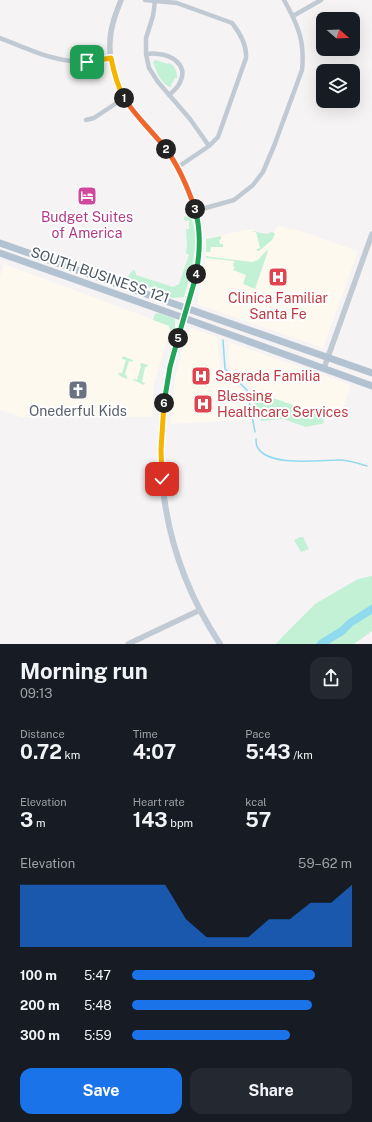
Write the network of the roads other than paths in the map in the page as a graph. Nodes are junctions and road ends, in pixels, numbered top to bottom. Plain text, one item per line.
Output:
1 (121, 0) edge
2 (145, 0) edge
3 (284, 0) edge
4 (321, 0) edge
5 (155, 1) edge
6 (293, 16) junction
7 (0, 38) edge
8 (146, 54) junction
9 (111, 58) junction
10 (169, 95) junction
11 (124, 98) junction
12 (86, 120) dead end
13 (209, 146) junction
14 (178, 167) junction
15 (196, 211) junction
16 (372, 234) edge
17 (0, 243) edge
18 (0, 253) edge
19 (72, 268) junction
20 (68, 278) junction
21 (187, 308) junction
22 (184, 318) junction
23 (327, 358) junction
24 (324, 368) junction
25 (372, 373) edge
26 (372, 386) edge
27 (200, 610) junction
28 (128, 644) edge
29 (220, 644) edge

1 - 9 street
2 - 5 street
3 - 6 street
4 - 6 street
5 - 8 street
5 - 13 street
6 - 15 street
7 - 9 street
8 - 10 street
8 - 10 street
9 - 11 street
10 - 13 street
11 - 12 street
11 - 14 street
13 - 14 street
14 - 15 street
15 - 21 street
16 - 23 street
17 - 19 main road, SOUTH BUSINESS 121
18 - 20 main road, SOUTH BUSINESS 121
19 - 20 main road
19 - 21 main road, SOUTH BUSINESS 121
20 - 22 main road, SOUTH BUSINESS 121
21 - 22 main road
21 - 23 main road, SOUTH BUSINESS 121
22 - 24 main road, SOUTH BUSINESS 121
22 - 27 main road
23 - 24 street
23 - 25 main road, SOUTH BUSINESS 121
24 - 26 main road, SOUTH BUSINESS 121
27 - 28 street
27 - 29 main road

